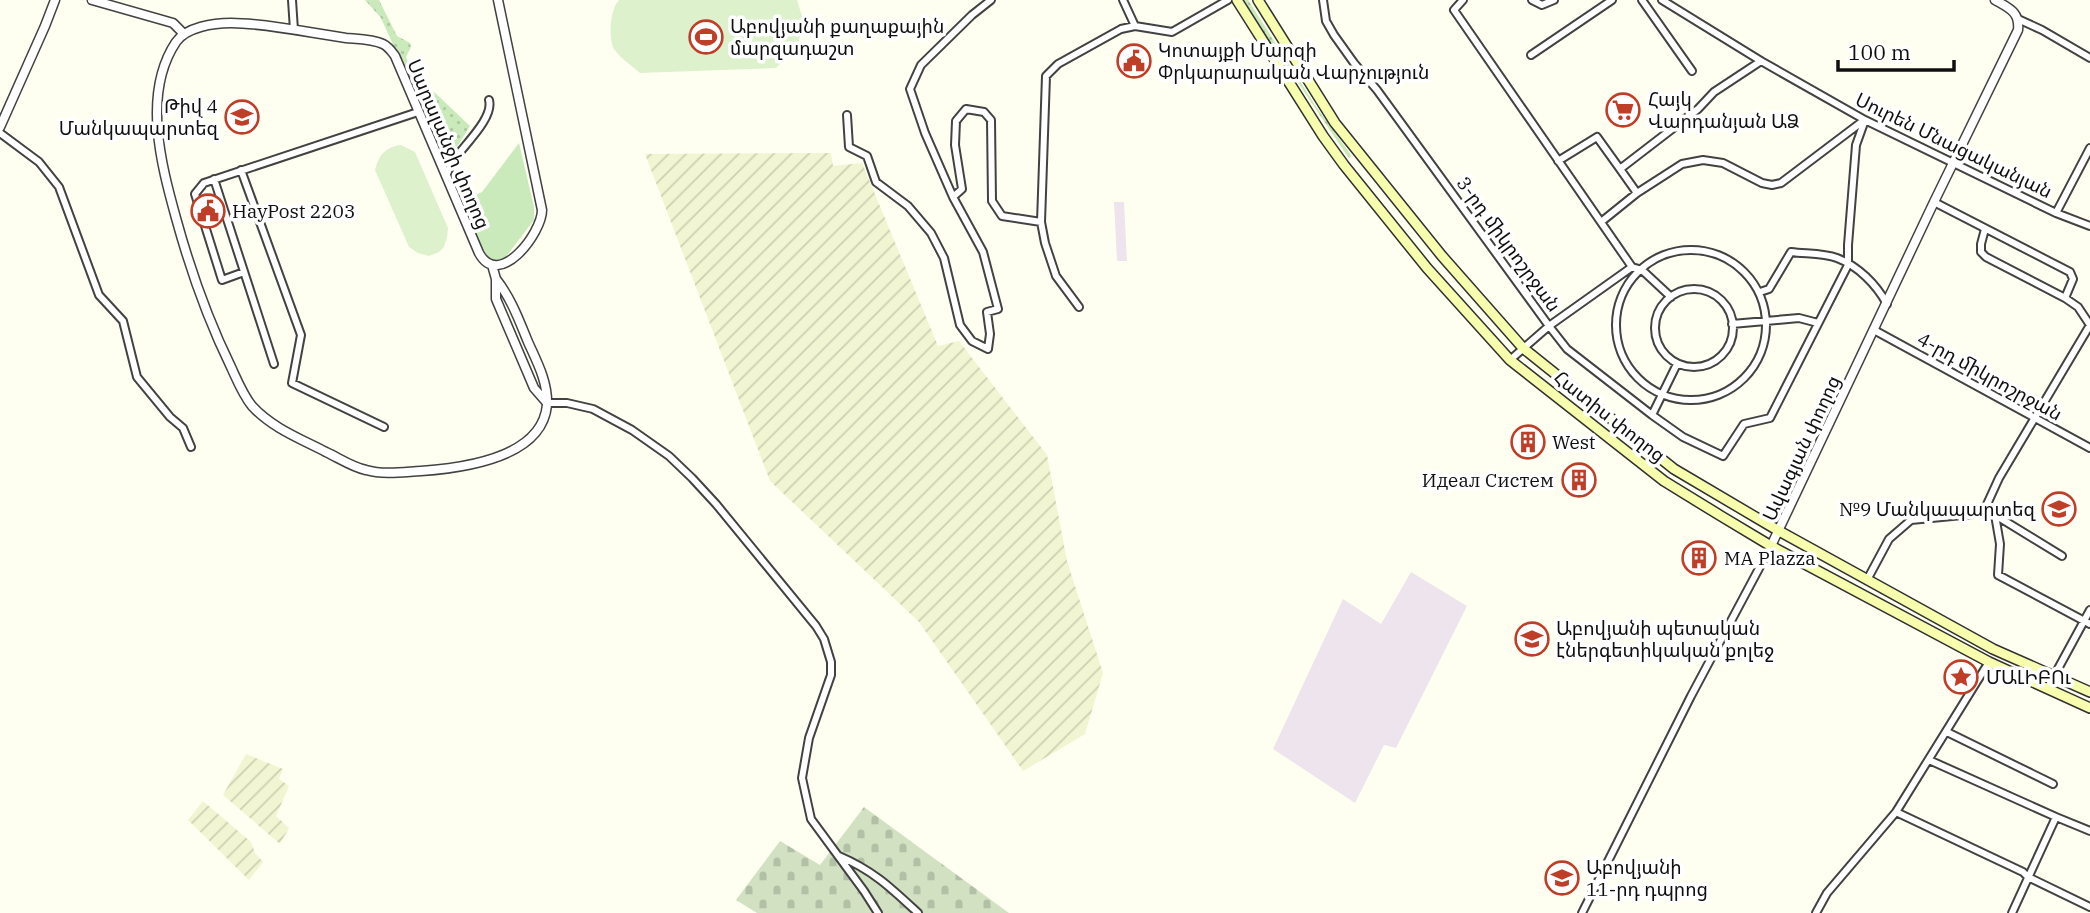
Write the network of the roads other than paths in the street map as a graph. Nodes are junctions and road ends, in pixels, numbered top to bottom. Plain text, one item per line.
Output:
1 (55, 0) edge
2 (92, 0) edge
3 (292, 0) edge
4 (498, 0) edge
5 (991, 0) edge
6 (1123, 0) edge
7 (1228, 0) edge
8 (1237, 0) edge
9 (1258, 0) edge
10 (1323, 0) edge
11 (1463, 0) edge
12 (1532, 0) edge
13 (1554, 0) edge
14 (1612, 0) edge
15 (1642, 0) edge
16 (1662, 0) edge
17 (1995, 0) edge
18 (2018, 19) junction
19 (1135, 26) junction
20 (294, 30) junction
21 (184, 34) junction
22 (1531, 55) dead end
23 (2090, 58) edge
24 (1761, 61) junction
25 (1692, 71) dead end
26 (489, 100) dead end
27 (418, 112) junction
28 (847, 115) dead end
29 (1865, 120) junction
30 (0, 127) edge
31 (0, 133) edge
32 (2090, 148) edge
33 (1558, 161) junction
34 (1954, 163) junction
35 (2081, 164) junction
36 (1620, 169) junction
37 (2090, 169) edge
38 (241, 170) junction
39 (446, 176) junction
40 (214, 179) junction
41 (1637, 193) junction
42 (953, 197) junction
43 (1934, 202) junction
44 (2056, 213) junction
45 (1041, 222) junction
46 (1601, 222) junction
47 (2090, 226) edge
48 (1986, 229) junction
49 (1848, 265) junction
50 (495, 266) junction
51 (1632, 267) junction
52 (1642, 270) junction
53 (244, 272) junction
54 (496, 279) junction
55 (1760, 292) junction
56 (1671, 297) junction
57 (2065, 298) junction
58 (1887, 304) junction
59 (1079, 307) dead end
60 (1766, 320) junction
61 (1818, 323) junction
62 (1732, 324) junction
63 (1549, 326) junction
64 (1874, 330) junction
65 (1523, 348) junction
66 (1510, 360) junction
67 (274, 364) dead end
68 (1677, 364) junction
69 (1661, 395) junction
70 (547, 403) junction
71 (1652, 415) junction
72 (2034, 418) junction
73 (384, 427) dead end
74 (191, 447) dead end
75 (2090, 448) edge
76 (1983, 513) junction
77 (1995, 515) junction
78 (1779, 531) junction
79 (1772, 546) junction
80 (2062, 556) dead end
81 (1867, 580) junction
82 (2090, 610) edge
83 (2087, 623) edge
84 (1989, 662) junction
85 (2054, 676) junction
86 (2047, 689) junction
87 (2090, 692) edge
88 (2090, 708) edge
89 (1947, 732) junction
90 (1929, 760) junction
91 (2053, 784) dead end
92 (1896, 812) junction
93 (2056, 817) junction
94 (2090, 831) edge
95 (838, 855) junction
96 (2028, 877) junction
97 (2090, 907) edge
98 (878, 913) edge
99 (918, 913) edge
100 (1583, 913) edge
101 (1816, 913) edge
102 (2012, 913) edge

1 - 30 street
2 - 21 street
3 - 20 street
4 - 50 street
5 - 42 street
6 - 19 street
7 - 19 street
8 - 66 main road, Հատիս փողոց
9 - 65 main road, Հատիս փողոց
10 - 63 street, 3-րդ միկրոշրջան
11 - 33 street
12 - 13 street
14 - 22 street
15 - 25 street
16 - 24 street, Սուրեն Մնացականյան
17 - 18 street
18 - 23 street
18 - 34 street, Ավագյան փողոց
19 - 45 street
20 - 21 street, Սարալանջի փողոց
20 - 27 street, Սարալանջի փողոց
21 - 70 street
24 - 29 street, Սուրեն Մնացականյան
24 - 36 street
26 - 39 street
27 - 38 street
27 - 39 street, Սարալանջի փողոց
28 - 42 street
29 - 34 street, Սուրեն Մնացականյան
29 - 41 street
29 - 49 street
31 - 74 street
32 - 35 street
33 - 36 street
33 - 46 street
34 - 43 street, Ավագյան փողոց
34 - 44 street, Սուրեն Մնացականյան
35 - 37 street
35 - 44 street
36 - 41 street
38 - 40 street
38 - 73 street
39 - 50 street, Սարալանջի փողոց
40 - 53 street
40 - 53 street
41 - 46 street
42 - 45 street
43 - 48 street
43 - 58 street, Ավագյան փողոց
44 - 47 street, Սուրեն Մնացականյան
45 - 59 street
46 - 51 street
48 - 57 street
48 - 57 street
49 - 55 street
49 - 58 street
49 - 61 street
50 - 54 street, Սարալանջի փողոց
51 - 52 street
51 - 63 street
52 - 55 street
52 - 56 street
52 - 69 street
53 - 67 street
54 - 70 street
54 - 70 street
55 - 60 street
56 - 62 street
56 - 68 street
57 - 72 street
58 - 64 street, Ավագյան փողոց
60 - 61 street
60 - 62 street
60 - 69 street
61 - 71 street, 3-րդ միկրոշրջան
62 - 68 street
63 - 65 street
63 - 71 street, 3-րդ միկրոշրջան
64 - 72 street, 4-րդ միկրոշրջան
64 - 78 street, Ավագյան փողոց
65 - 66 street
65 - 78 main road, Հատիս փողոց
66 - 79 main road, Հատիս փողոց
68 - 69 street
69 - 71 street
70 - 95 street
72 - 75 street, 4-րդ միկրոշրջան
72 - 76 street
76 - 77 street
76 - 81 street
77 - 80 street
77 - 83 street
78 - 79 street, Ավագյան փողոց
78 - 81 main road, Հատիս փողոց
79 - 84 main road, Հատիս փողոց
79 - 100 street, Ավագյան փողոց
81 - 85 main road, Հատիս փողոց
82 - 83 street
83 - 85 street
84 - 86 main road, Հատիս փողոց
84 - 89 street
85 - 86 street
85 - 87 main road, Հատիս փողոց
86 - 88 main road, Հատիս փողոց
89 - 90 street
89 - 91 street
90 - 92 street
90 - 93 street
92 - 96 street
92 - 101 street
93 - 94 street
93 - 96 street
95 - 98 street
95 - 99 street
96 - 97 street
96 - 102 street

